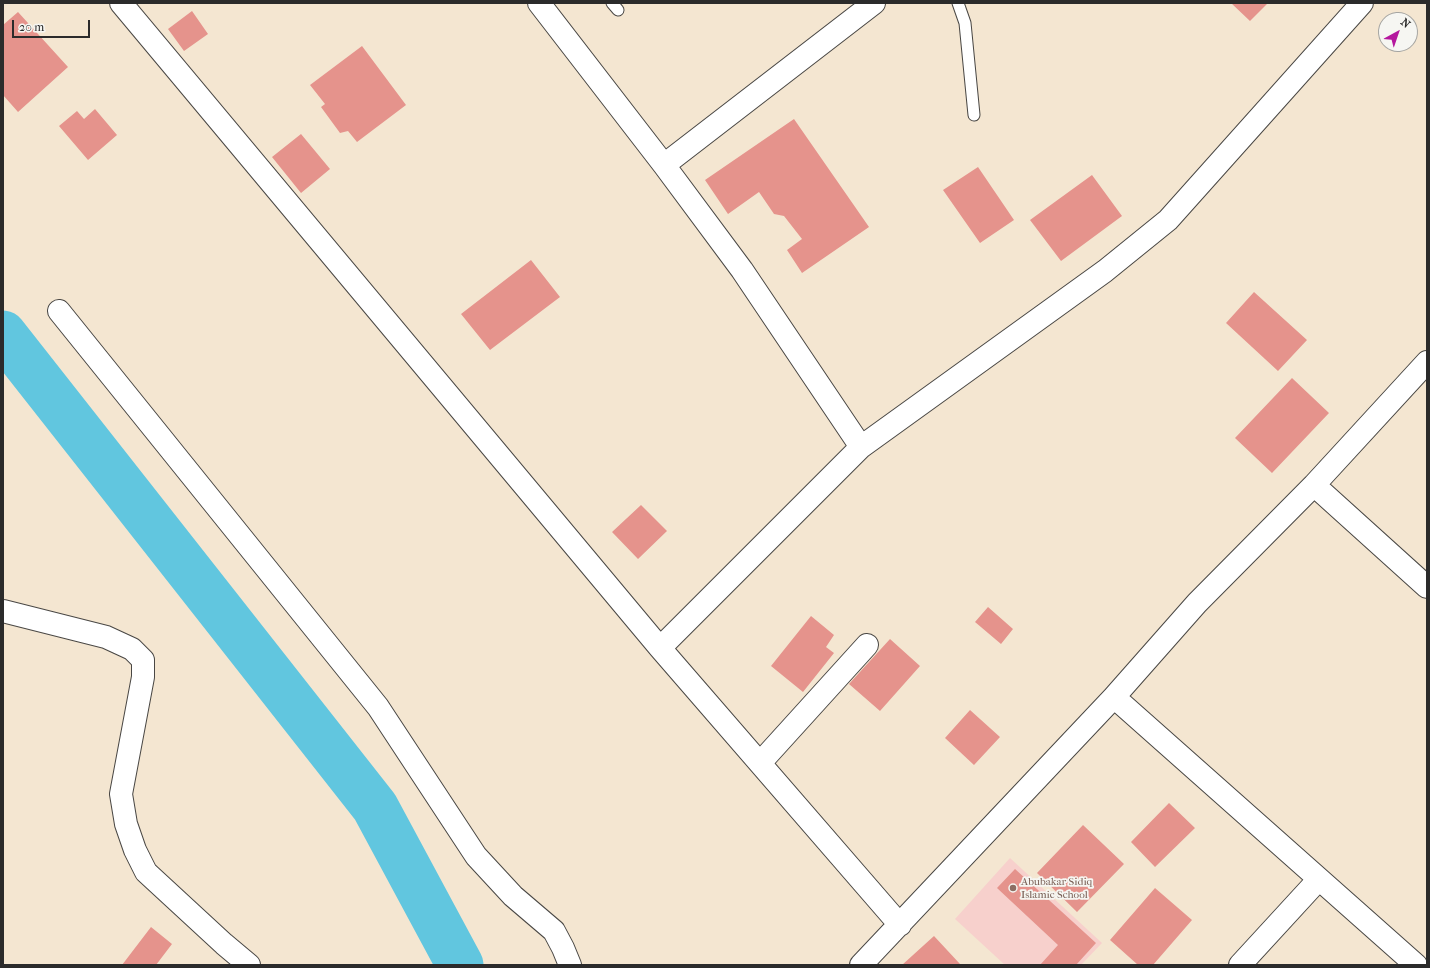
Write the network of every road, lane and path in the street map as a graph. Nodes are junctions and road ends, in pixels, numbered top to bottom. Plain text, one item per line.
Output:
1 (121, 3) edge
2 (539, 3) edge
3 (874, 3) edge
4 (958, 3) edge
5 (1362, 3) edge
6 (974, 115) dead end
7 (664, 165) junction
8 (59, 311) dead end
9 (1427, 362) edge
10 (861, 447) junction
11 (1314, 485) junction
12 (1427, 587) edge
13 (3, 611) edge
14 (867, 645) dead end
15 (660, 648) junction
16 (1114, 697) junction
17 (760, 763) junction
18 (1319, 879) junction
19 (900, 924) junction
20 (249, 965) edge
21 (570, 965) edge
22 (861, 965) edge
23 (1240, 965) edge
24 (1416, 965) edge

1 - 15 street
2 - 7 street
3 - 7 street
4 - 6 lane
5 - 10 street
7 - 10 street
8 - 21 street
9 - 11 street
10 - 15 street
11 - 12 street
11 - 16 street
13 - 20 street
14 - 17 street
15 - 17 street
16 - 18 street
16 - 19 street
17 - 19 street
18 - 23 street
18 - 24 street
19 - 22 street

